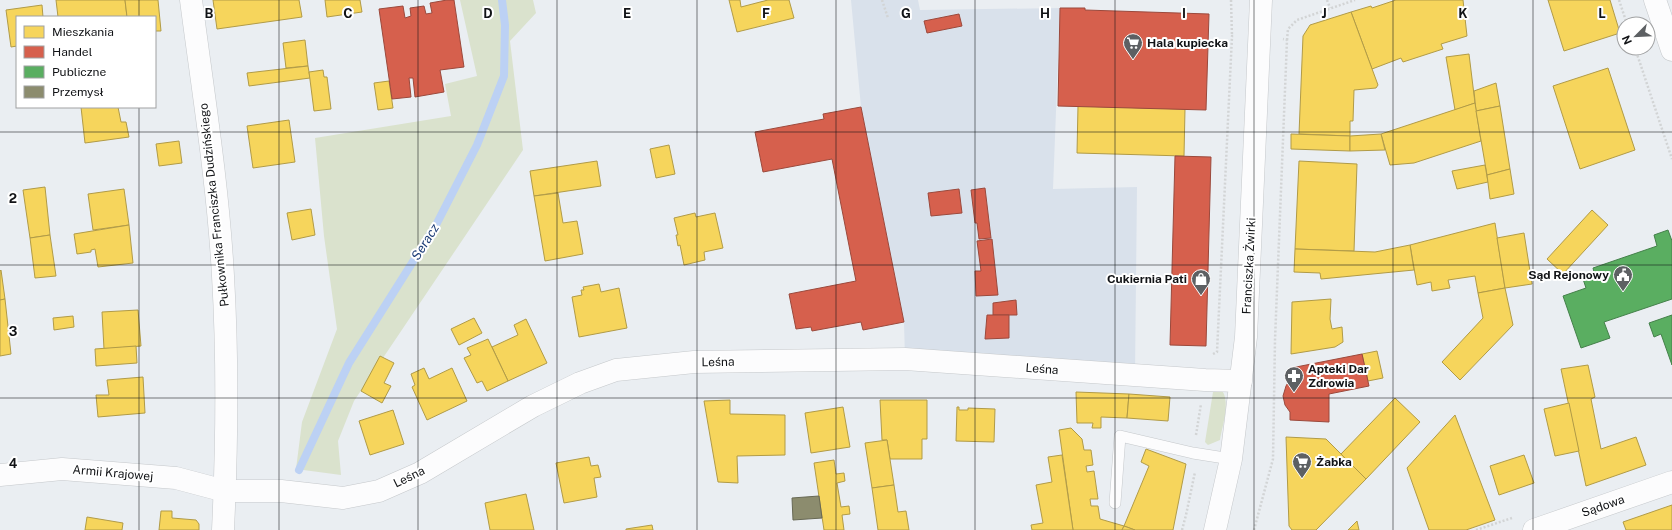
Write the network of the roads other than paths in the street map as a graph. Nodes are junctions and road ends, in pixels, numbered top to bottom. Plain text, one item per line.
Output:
1 (191, 0) edge
2 (1261, 0) edge
3 (1655, 0) edge
4 (1672, 50) edge
5 (1241, 381) junction
6 (1231, 459) junction
7 (0, 475) edge
8 (1672, 482) edge
9 (225, 491) junction
10 (1115, 503) dead end
11 (223, 530) edge
12 (1215, 530) edge
13 (1534, 530) edge

1 - 9 street, Pułkownika Franciszka Dudzińskiego
2 - 5 street, Franciszka Żwirki
3 - 4 street
5 - 6 street, Franciszka Żwirki
5 - 9 street, Leśna
6 - 10 lane
6 - 12 street, Franciszka Żwirki
7 - 9 street, Armii Krajowej
8 - 13 street, Sądowa
9 - 11 street, Pułkownika Franciszka Dudzińskiego

